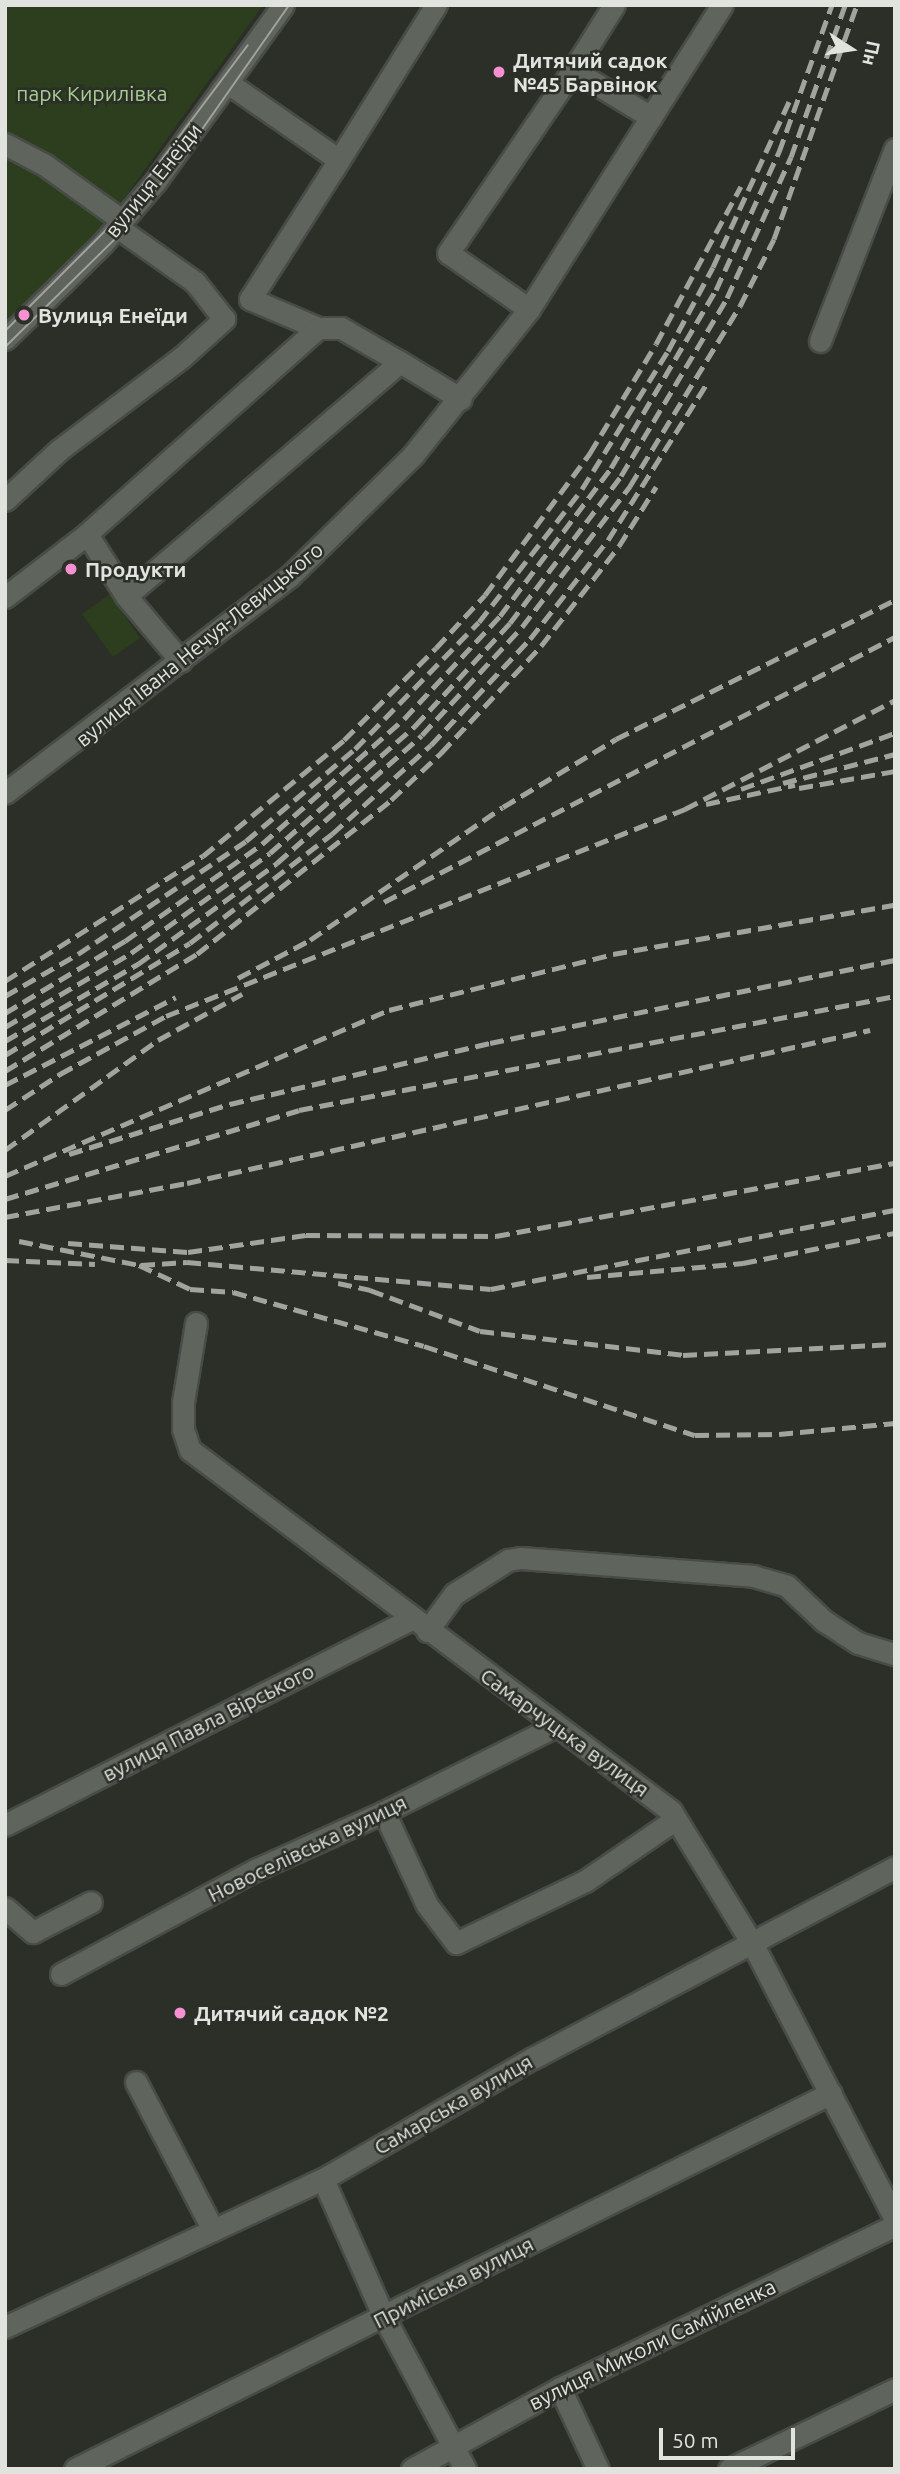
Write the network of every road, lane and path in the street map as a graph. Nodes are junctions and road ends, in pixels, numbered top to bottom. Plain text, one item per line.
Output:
1 (283, 5) edge
2 (436, 5) edge
3 (614, 5) edge
4 (722, 5) edge
5 (573, 71) junction
6 (228, 83) junction
7 (651, 117) junction
8 (5, 144) edge
9 (895, 149) edge
10 (339, 160) junction
11 (120, 224) junction
12 (250, 299) junction
13 (529, 309) junction
14 (224, 319) junction
15 (318, 328) junction
16 (5, 340) edge
17 (820, 341) dead end
18 (400, 362) junction
19 (461, 399) junction
20 (5, 500) edge
21 (87, 534) junction
22 (126, 596) junction
23 (5, 597) edge
24 (181, 661) junction
25 (5, 793) edge
26 (196, 1323) dead end
27 (419, 1625) junction
28 (895, 1654) edge
29 (556, 1726) junction
30 (384, 1812) junction
31 (676, 1819) junction
32 (5, 1825) edge
33 (895, 1867) edge
34 (91, 1902) dead end
35 (5, 1908) edge
36 (752, 1943) junction
37 (61, 1974) dead end
38 (136, 2081) dead end
39 (831, 2093) junction
40 (323, 2179) junction
41 (889, 2195) edge
42 (895, 2219) edge
43 (895, 2225) edge
44 (213, 2230) junction
45 (384, 2317) junction
46 (5, 2327) edge
47 (560, 2388) junction
48 (895, 2389) edge
49 (453, 2448) junction
50 (75, 2469) edge
51 (412, 2469) edge
52 (465, 2469) edge
53 (598, 2469) edge
54 (729, 2469) edge

1 - 6 street, вулиця Енеїди
2 - 10 street
3 - 5 street
4 - 7 street, вулиця Івана Нечуя-Левицького
5 - 7 street
5 - 13 street
6 - 10 street
6 - 11 street, вулиця Енеїди
7 - 13 street, вулиця Івана Нечуя-Левицького
8 - 11 street
9 - 17 street
10 - 12 street
11 - 14 street
11 - 16 street, вулиця Енеїди
12 - 14 street
12 - 15 street
13 - 19 street, вулиця Івана Нечуя-Левицького
14 - 20 street
15 - 18 street
15 - 21 street
18 - 19 street
18 - 22 street
19 - 24 street, вулиця Івана Нечуя-Левицького
21 - 22 street
21 - 23 street
22 - 24 street
24 - 25 street, вулиця Івана Нечуя-Левицького
26 - 27 street, Самарчуцька вулиця
27 - 28 street
27 - 29 street, Самарчуцька вулиця
27 - 32 street, вулиця Павла Вірського
29 - 30 street, Новоселівська вулиця
29 - 31 street, Самарчуцька вулиця
30 - 31 street
30 - 37 street, Новоселівська вулиця
31 - 36 street, Самарчуцька вулиця
33 - 36 street, Самарська вулиця
34 - 35 street
36 - 39 street, Самарчуцька вулиця
36 - 40 street, Самарська вулиця
38 - 44 street
39 - 41 street, Самарчуцька вулиця
39 - 45 street, Приміська вулиця
40 - 44 street, Самарська вулиця
40 - 45 street
41 - 42 street, Самарчуцька вулиця
43 - 47 street, вулиця Миколи Самійленка
44 - 46 street, Самарська вулиця
45 - 49 street
45 - 50 street, Приміська вулиця
47 - 49 street, вулиця Миколи Самійленка
47 - 53 street
48 - 54 street
49 - 51 street, вулиця Миколи Самійленка
49 - 52 street

